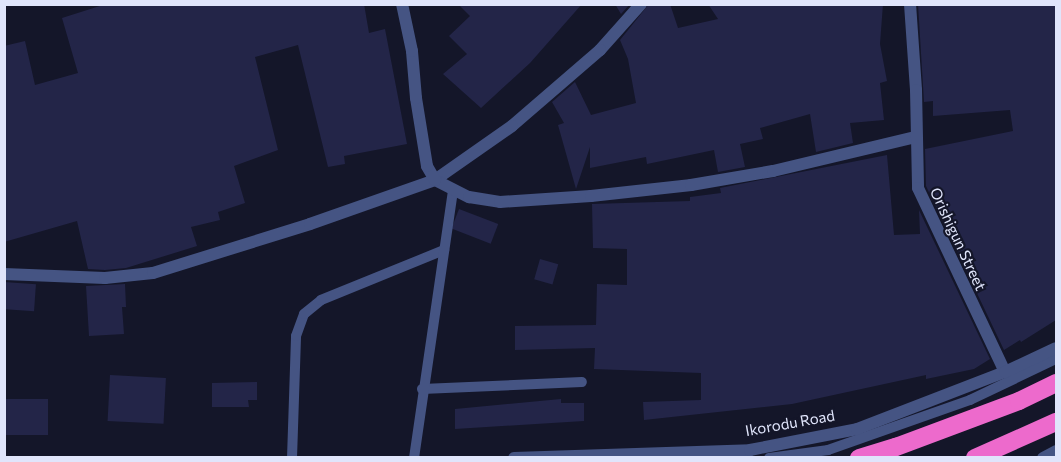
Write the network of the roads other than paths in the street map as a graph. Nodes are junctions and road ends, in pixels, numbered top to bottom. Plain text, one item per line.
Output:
1 (402, 4) edge
2 (641, 4) edge
3 (910, 4) edge
4 (916, 137) junction
5 (435, 180) junction
6 (453, 190) junction
7 (444, 250) junction
8 (4, 274) edge
9 (1056, 348) edge
10 (1056, 359) edge
11 (1005, 372) junction
12 (582, 381) dead end
13 (1056, 383) edge
14 (423, 389) junction
15 (1056, 422) edge
16 (1056, 451) edge
17 (292, 458) edge
18 (414, 458) edge
19 (514, 458) edge
20 (769, 458) edge
21 (859, 458) edge
22 (975, 458) edge
23 (1043, 458) edge

1 - 5 street
2 - 5 street
3 - 4 street, Orishigun Street
4 - 6 street
4 - 11 street, Orishigun Street
5 - 6 street
5 - 8 street
6 - 7 lane
7 - 14 lane
7 - 17 lane
9 - 11 street, Ikorodu Road
10 - 20 lane
11 - 19 street, Ikorodu Road
12 - 14 lane
13 - 21 highway
14 - 18 lane
15 - 22 highway
16 - 23 street

